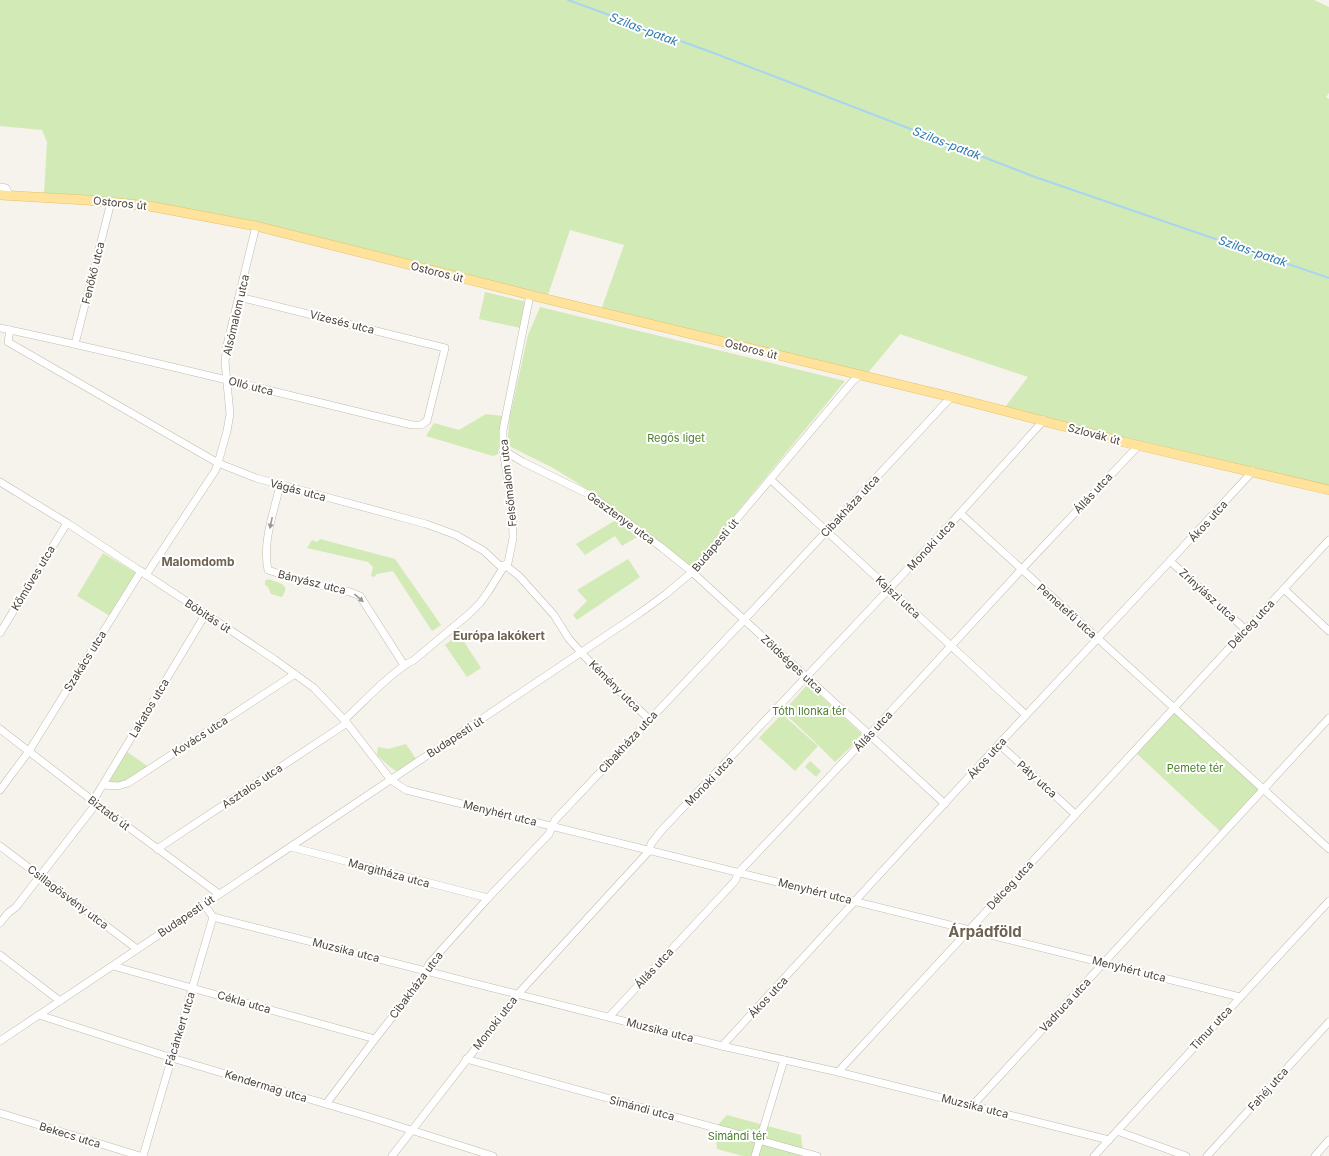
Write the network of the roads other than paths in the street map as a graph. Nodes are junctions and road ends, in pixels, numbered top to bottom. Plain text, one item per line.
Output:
1 (0, 187) edge
2 (4, 195) edge
3 (111, 202) junction
4 (256, 226) junction
5 (530, 295) junction
6 (239, 297) junction
7 (0, 328) edge
8 (10, 330) junction
9 (75, 344) junction
10 (860, 375) junction
11 (227, 380) junction
12 (951, 397) junction
13 (1044, 420) junction
14 (427, 421) joint
15 (1139, 445) junction
16 (503, 450) junction
17 (218, 463) junction
18 (1253, 472) junction
19 (770, 479) junction
20 (0, 482) edge
21 (280, 485) junction
22 (1329, 490) edge
23 (960, 513) junction
24 (67, 523) junction
25 (826, 532) junction
26 (1329, 540) edge
27 (1170, 561) junction
28 (505, 565) junction
29 (1021, 570) junction
30 (692, 572) junction
31 (144, 573) junction
32 (890, 588) junction
33 (1284, 589) junction
34 (205, 615) junction
35 (744, 620) junction
36 (1246, 630) junction
37 (1329, 631) edge
38 (0, 633) edge
39 (1098, 638) junction
40 (951, 646) junction
41 (582, 652) junction
42 (404, 665) junction
43 (295, 674) junction
44 (806, 677) junction
45 (1174, 708) junction
46 (1026, 715) junction
47 (1329, 718) edge
48 (649, 720) junction
49 (345, 722) junction
50 (0, 729) edge
51 (870, 735) junction
52 (999, 744) junction
53 (29, 752) junction
54 (391, 780) junction
55 (103, 785) junction
56 (0, 790) edge
57 (1263, 790) junction
58 (94, 802) junction
59 (945, 804) junction
60 (1075, 814) junction
61 (553, 827) junction
62 (0, 846) edge
63 (291, 847) junction
64 (157, 849) junction
65 (1329, 849) edge
66 (649, 851) junction
67 (739, 872) junction
68 (39, 876) junction
69 (219, 894) junction
70 (488, 898) junction
71 (856, 901) junction
72 (1329, 901) edge
73 (204, 904) junction
74 (213, 917) junction
75 (0, 923) edge
76 (970, 929) junction
77 (137, 949) junction
78 (0, 955) edge
79 (1104, 963) junction
80 (113, 966) junction
81 (426, 971) junction
82 (193, 988) junction
83 (518, 994) junction
84 (1240, 997) junction
85 (60, 1001) junction
86 (39, 1015) junction
87 (609, 1017) junction
88 (1329, 1022) edge
89 (375, 1039) junction
90 (0, 1041) edge
91 (722, 1046) junction
92 (172, 1058) junction
93 (466, 1059) junction
94 (784, 1060) junction
95 (838, 1072) junction
96 (326, 1104) junction
97 (972, 1106) junction
98 (0, 1113) edge
99 (411, 1131) junction
100 (1117, 1131) junction
101 (759, 1140) junction
102 (1109, 1140) junction
103 (1329, 1140) edge
104 (1326, 1149) edge
105 (141, 1156) edge
106 (392, 1156) edge
107 (493, 1156) edge
108 (755, 1156) edge
109 (817, 1156) edge
110 (1094, 1156) edge
111 (1186, 1156) edge
112 (1207, 1156) edge
113 (1316, 1156) edge

1 - 2 street, Ostoros út
2 - 3 main road, Ostoros út
3 - 4 main road, Ostoros út
3 - 9 street, Fenőkő utca
4 - 5 main road, Ostoros út
4 - 6 street, Alsómalom utca
5 - 10 main road, Ostoros út
5 - 16 street, Felsőmalom utca
6 - 11 street, Alsómalom utca
6 - 14 street, Vízesés utca
7 - 8 street
8 - 9 street
8 - 17 street, Vágás utca
9 - 11 street, Olló utca
10 - 12 main road, Szlovák út
10 - 19 street, Budapesti út
11 - 14 street, Olló utca
11 - 17 street, Alsómalom utca
12 - 13 main road, Szlovák út
12 - 25 street, Cibakháza utca
13 - 15 main road, Szlovák út
13 - 23 street, Monoki utca
15 - 18 main road, Szlovák út
15 - 29 street, Állás utca
16 - 28 street, Felsőmalom utca
16 - 30 street, Gesztenye utca
17 - 21 street, Vágás utca
17 - 31 street, Alsómalom utca
18 - 22 main road, Szlovák út
18 - 27 street, Ákos utca
19 - 25 street, Kajszi utca
19 - 30 street, Budapesti út
20 - 24 street, Bóbitás út
21 - 28 street, Vágás utca
21 -> 42 street, Bányász utca
23 - 29 street, Pemetefű utca
23 - 32 street, Monoki utca
24 - 31 street, Bóbitás út
24 - 38 street, Kőműves utca
25 - 32 street, Kajszi utca
25 - 35 street, Cibakháza utca
26 - 33 street, Délceg utca
27 - 36 street, Zrínyiász utca
27 - 39 street, Ákos utca
28 - 41 street, Vágás utca
28 - 42 street, Felsőmalom utca
29 - 39 street, Pemetefű utca
29 - 40 street, Állás utca
30 - 35 street, Zöldséges utca
30 - 41 street, Budapesti út
31 - 34 street, Bóbitás út
31 - 53 street, Szakács utca
32 - 40 street, Kajszi utca
32 - 44 street, Monoki utca
33 - 36 street, Délceg utca
33 - 37 street
34 - 43 street, Bóbitás út
34 - 55 street, Lakatos utca
35 - 44 street, Zöldséges utca
35 - 48 street, Cibakháza utca
36 - 45 street, Délceg utca
39 - 45 street, Pemetefű utca
39 - 46 street, Ákos utca
40 - 46 street, Kajszi utca
40 - 51 street, Állás utca
41 - 48 street, Kémény utca
41 - 54 street, Budapesti út
42 - 49 street, Felsőmalom utca
43 - 49 street, Bóbitás út
43 - 55 street, Kovács utca
44 - 51 street, Zöldséges utca
44 - 66 street, Monoki utca
45 - 57 street
45 - 60 street, Délceg utca
46 - 52 street, Ákos utca
47 - 57 street
48 - 61 street, Cibakháza utca
49 - 54 street, Bóbitás út
49 - 64 street, Asztalos utca
50 - 53 street, Biztató út
51 - 59 street, Zöldséges utca
51 - 67 street, Állás utca
52 - 59 street, Ákos utca
52 - 60 street, Páty utca
53 - 56 street, Szakács utca
53 - 58 street, Biztató út
54 - 61 street, Menyhért utca
54 - 63 street, Budapesti út
55 - 58 street, Lakatos utca
57 - 65 street
57 - 79 street, Vadruca utca
58 - 64 street, Biztató út
58 - 68 street, Lakatos utca
59 - 71 street, Ákos utca
60 - 76 street, Délceg utca
61 - 66 street, Menyhért utca
61 - 70 street, Cibakháza utca
62 - 68 street, Csillagösvény utca
63 - 69 street, Budapesti út
63 - 70 street, Margitháza utca
64 - 69 street, Biztató út
66 - 67 street, Menyhért utca
66 - 83 street, Monoki utca
67 - 71 street, Menyhért utca
67 - 87 street, Állás utca
68 - 75 street, Lakatos utca
68 - 77 street, Csillagösvény utca
69 - 73 street, Budapesti út
70 - 81 street, Cibakháza utca
71 - 76 street, Menyhért utca
71 - 91 street, Ákos utca
72 - 84 street, Timur utca
73 - 74 street
73 - 77 street, Budapesti út
74 - 81 street, Muzsika utca
74 - 82 street, Fácánkert utca
76 - 79 street, Menyhért utca
76 - 95 street, Délceg utca
77 - 80 street, Budapesti út
78 - 85 street
79 - 84 street, Menyhért utca
79 - 97 street, Vadruca utca
80 - 82 street, Cékla utca
80 - 85 street, Budapesti út
81 - 83 street, Muzsika utca
81 - 89 street, Cibakháza utca
82 - 89 street, Cékla utca
82 - 92 street, Fácánkert utca
83 - 87 street, Muzsika utca
83 - 93 street, Monoki utca
84 - 100 street, Timur utca
85 - 86 street, Budapesti út
86 - 90 street, Budapesti út
86 - 92 street, Kendermag utca
87 - 91 street, Muzsika utca
88 - 112 street, Fahéj utca
89 - 96 street, Cibakháza utca
91 - 94 street, Muzsika utca
92 - 96 street, Kendermag utca
92 - 105 street, Fácánkert utca
93 - 99 street, Monoki utca
93 - 101 street, Simándi utca
94 - 95 street, Muzsika utca
94 - 101 street
95 - 97 street, Muzsika utca
96 - 99 street, Kendermag utca
97 - 102 street, Muzsika utca
98 - 105 street, Bekecs utca
99 - 106 street, Monoki utca
99 - 107 street, Kendermag utca
100 - 102 street, Timur utca
100 - 111 street
101 - 108 street
101 - 109 street, Simándi utca
102 - 110 street, Timur utca
103 - 104 street
104 - 113 street

